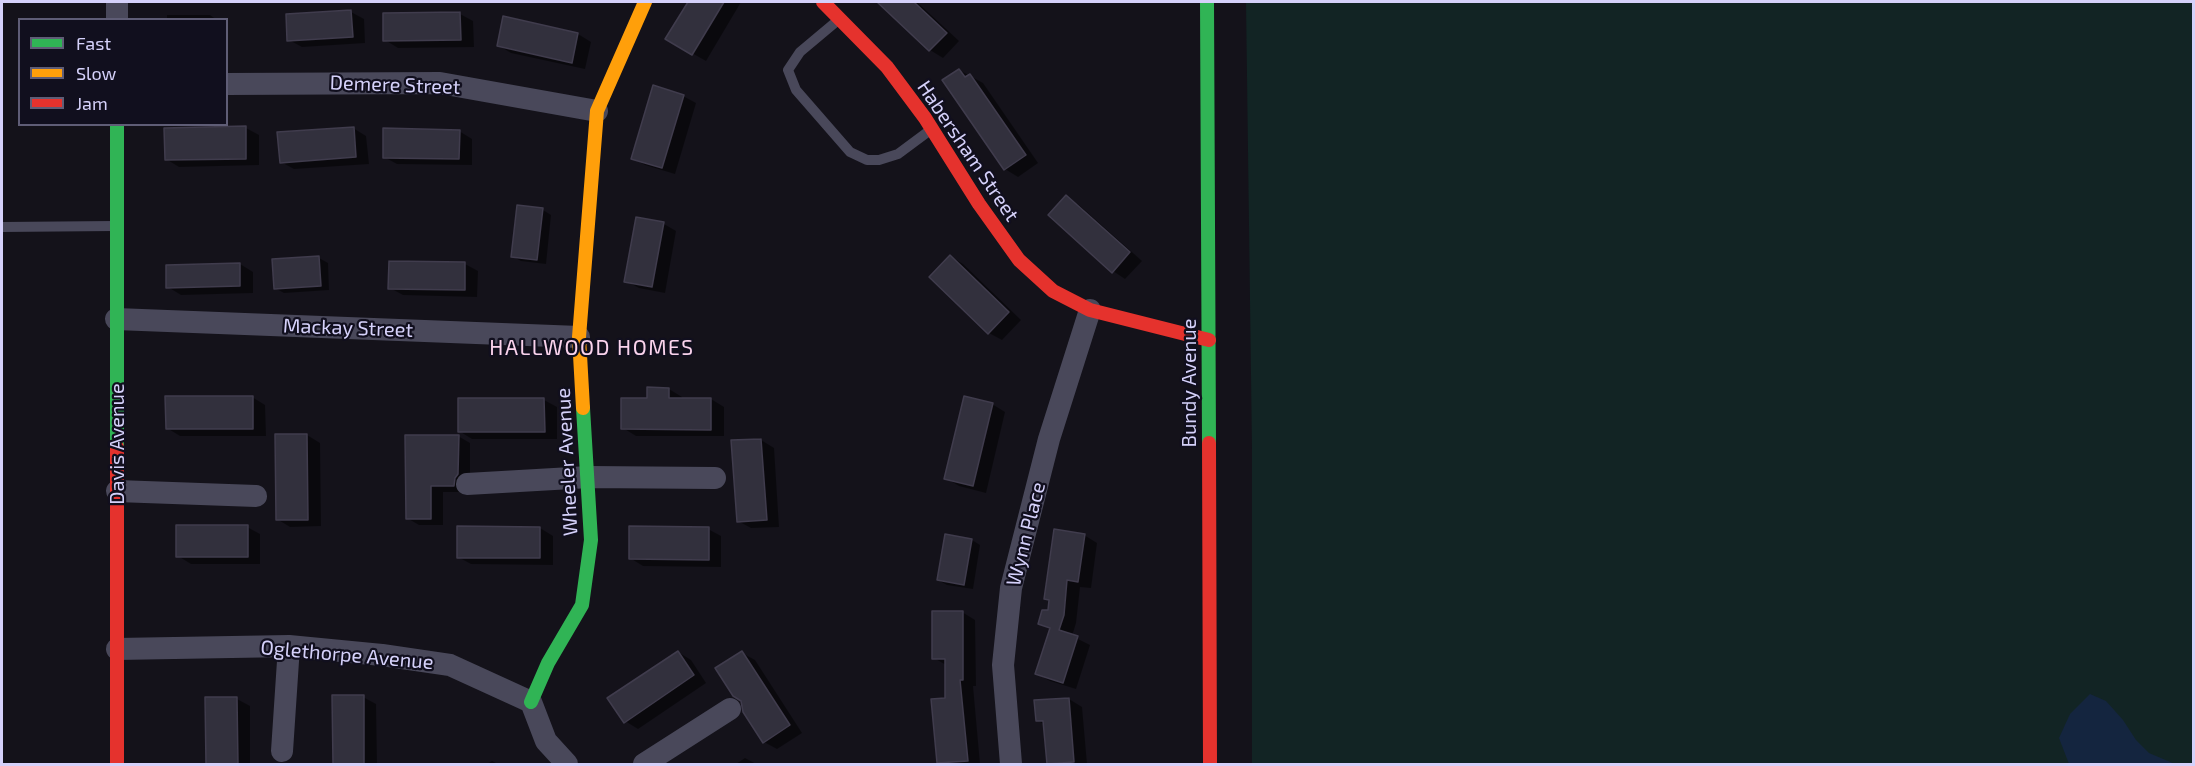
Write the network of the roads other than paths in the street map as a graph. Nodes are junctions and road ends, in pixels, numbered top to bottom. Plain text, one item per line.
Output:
1 (117, 2) edge
2 (645, 2) edge
3 (823, 2) edge
4 (1207, 2) edge
5 (117, 18) edge
6 (839, 19) junction
7 (228, 84) edge
8 (597, 111) junction
9 (117, 126) edge
10 (932, 129) junction
11 (117, 226) junction
12 (2, 227) edge
13 (1090, 310) junction
14 (116, 319) junction
15 (579, 337) junction
16 (1209, 340) junction
17 (589, 477) junction
18 (715, 478) dead end
19 (467, 484) dead end
20 (117, 491) junction
21 (256, 496) dead end
22 (289, 646) junction
23 (117, 649) junction
24 (531, 702) junction
25 (730, 709) dead end
26 (282, 751) dead end
27 (117, 765) edge
28 (567, 765) edge
29 (644, 765) edge
30 (1011, 765) edge
31 (1210, 765) edge

1 - 5 street
2 - 8 street, Wheeler Avenue
3 - 6 street, Habersham Street
4 - 16 street, Bundy Avenue
6 - 10 street, Habersham Street
6 - 10 lane
7 - 8 street, Demere Street
8 - 15 street, Wheeler Avenue
9 - 11 street, Davis Avenue
10 - 13 street, Habersham Street
11 - 12 lane
11 - 14 street, Davis Avenue
13 - 16 street, Habersham Street
13 - 30 street, Wynn Place
14 - 15 street, Mackay Street
14 - 20 street, Davis Avenue
15 - 17 street, Wheeler Avenue
16 - 31 street, Bundy Avenue
17 - 18 street
17 - 19 street
17 - 24 street, Wheeler Avenue
20 - 21 street
20 - 23 street, Davis Avenue
22 - 23 street, Oglethorpe Avenue
22 - 24 street, Oglethorpe Avenue
22 - 26 street
23 - 27 street, Davis Avenue
24 - 28 street
25 - 29 street

